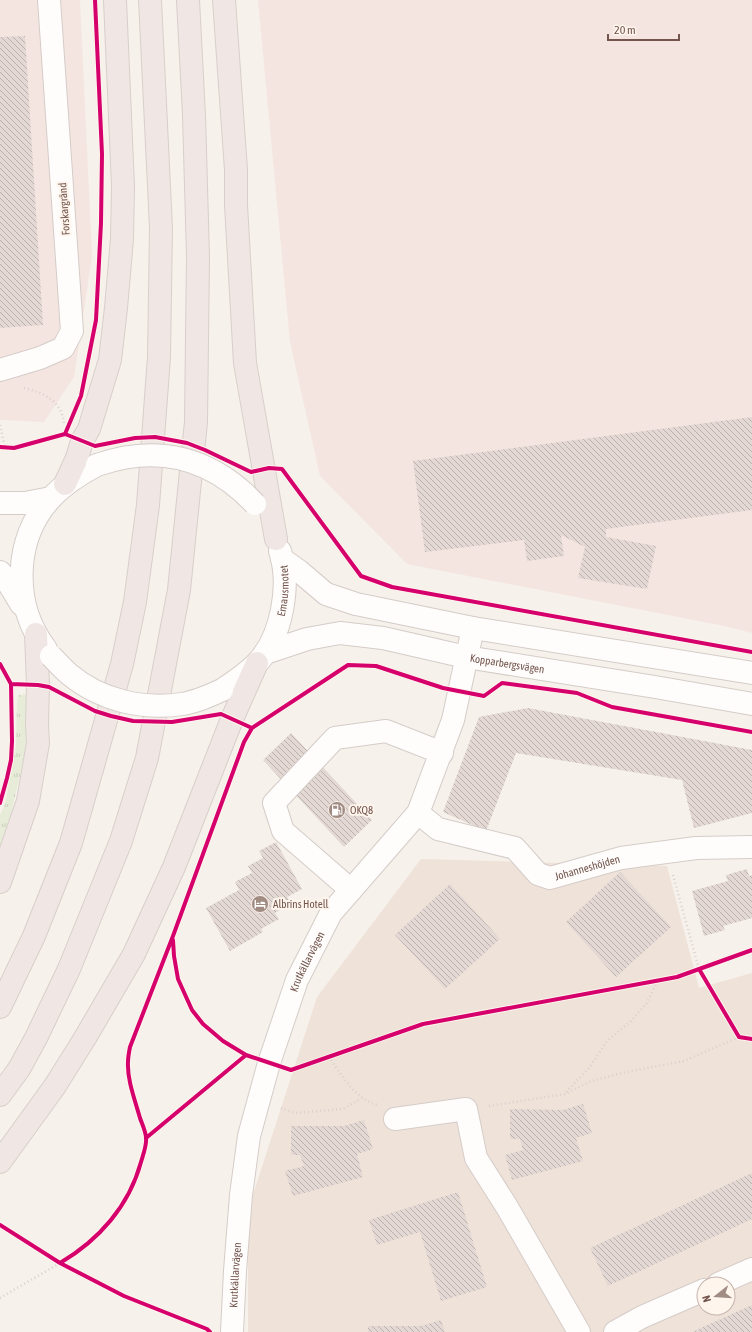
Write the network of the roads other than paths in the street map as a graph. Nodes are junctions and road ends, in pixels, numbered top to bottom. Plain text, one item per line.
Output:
1 (49, 0) edge
2 (115, 0) edge
3 (150, 0) edge
4 (188, 0) edge
5 (224, 0) edge
6 (0, 370) edge
7 (58, 491) junction
8 (0, 503) edge
9 (279, 549) junction
10 (0, 572) edge
11 (32, 626) junction
12 (473, 628) junction
13 (466, 657) junction
14 (261, 658) junction
15 (752, 673) edge
16 (752, 704) edge
17 (442, 753) junction
18 (418, 813) junction
19 (752, 847) edge
20 (0, 882) edge
21 (351, 890) junction
22 (0, 1007) edge
23 (0, 1095) edge
24 (395, 1119) road end
25 (0, 1162) edge
26 (752, 1269) edge
27 (736, 1276) edge
28 (696, 1293) edge
29 (232, 1332) edge
30 (578, 1332) edge
31 (615, 1332) edge

1 - 6 street, Forskargränd
2 - 7 highway
3 - 22 highway
4 - 23 highway
5 - 9 highway
7 - 8 street
7 - 9 street, Emausmotet, bridge
7 - 11 street, Emausmotet
9 - 12 street
9 - 14 street, Emausmotet
10 - 11 street
11 - 14 street, Emausmotet, bridge
11 - 20 highway
12 - 13 street, Krutkällarvägen
12 - 15 street
13 - 14 street, Kopparbergsvägen
13 - 16 street, Kopparbergsvägen
13 - 17 street, Krutkällarvägen
14 - 25 highway
17 - 18 street, Krutkällarvägen
17 - 21 street
18 - 19 street, Johanneshöjden
18 - 21 street, Krutkällarvägen
21 - 29 street, Krutkällarvägen
24 - 30 street
26 - 27 street
28 - 31 street

